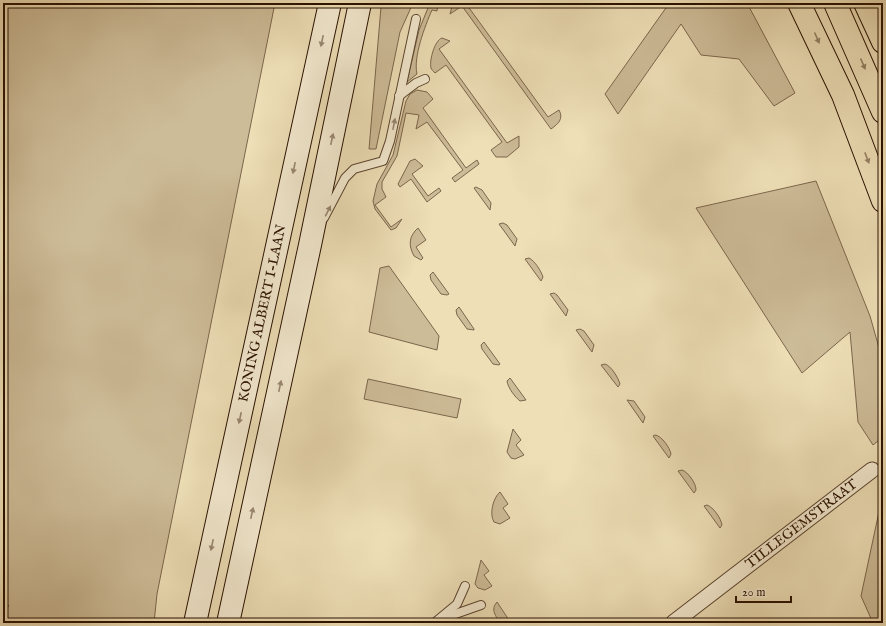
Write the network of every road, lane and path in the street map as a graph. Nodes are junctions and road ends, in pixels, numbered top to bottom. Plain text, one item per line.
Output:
1 (330, 3) edge
2 (360, 3) edge
3 (800, 3) edge
4 (835, 3) edge
5 (865, 3) edge
6 (416, 19) dead end
7 (883, 42) edge
8 (425, 79) dead end
9 (399, 96) junction
10 (883, 112) edge
11 (883, 201) edge
12 (310, 246) junction
13 (872, 470) dead end
14 (465, 586) dead end
15 (235, 592) junction
16 (481, 605) dead end
17 (437, 621) edge
18 (195, 623) edge
19 (228, 623) edge
20 (236, 623) edge
21 (673, 623) edge

1 -> 18 main road, KONING ALBERT I-LAAN
12 -> 2 main road
3 -> 11 highway
4 -> 10 highway
5 - 7 highway
6 - 9 lane
8 - 9 lane
12 -> 9 lane
15 -> 12 main road
13 - 21 street, TILLEGEMSTRAAT
14 - 17 lane
15 - 19 main road
15 - 20 lane
16 - 17 lane

